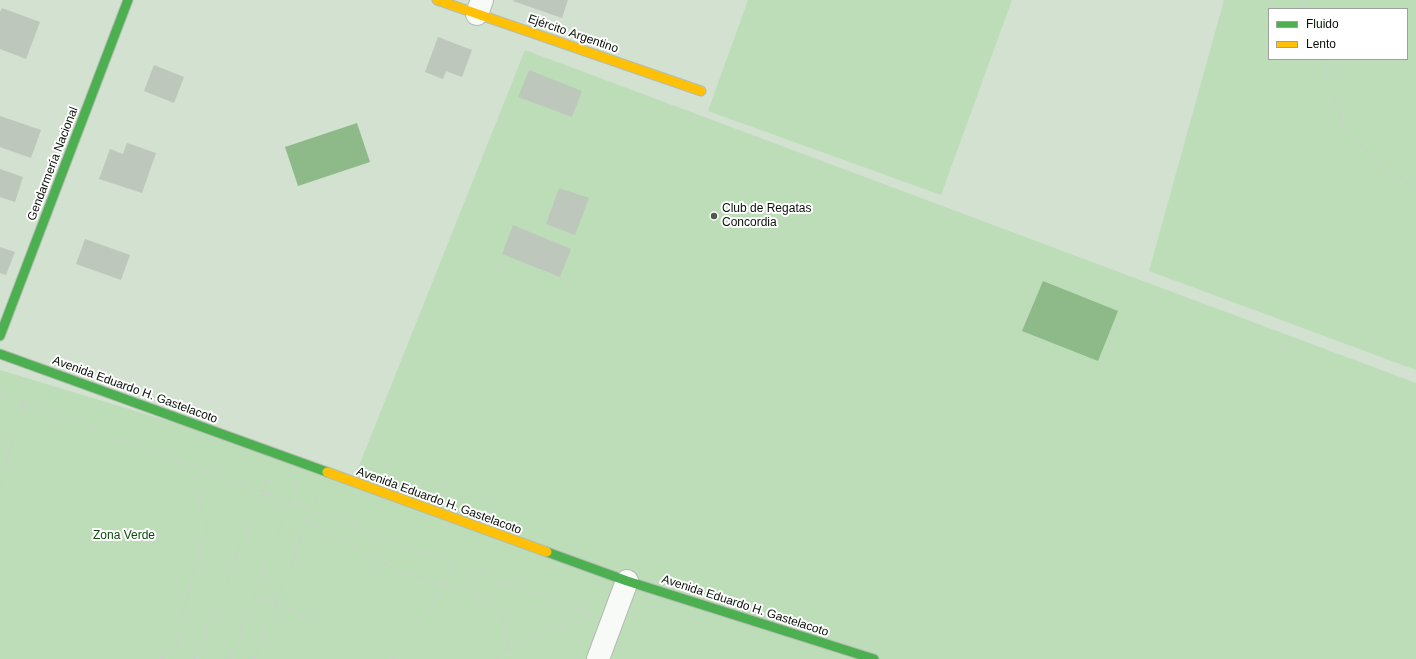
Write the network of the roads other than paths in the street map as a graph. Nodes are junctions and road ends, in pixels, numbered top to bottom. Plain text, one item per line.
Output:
1 (128, 0) edge
2 (437, 0) edge
3 (480, 7) edge
4 (701, 91) dead end
5 (0, 336) edge
6 (0, 354) edge
7 (627, 581) junction
8 (598, 659) edge
9 (874, 659) edge

1 - 5 street, Gendarmería Nacional
2 - 3 street, Ejército Argentino
3 - 4 street, Ejército Argentino
6 - 7 street, Avenida Eduardo H. Gastelacoto
7 - 8 street
7 - 9 street, Avenida Eduardo H. Gastelacoto

